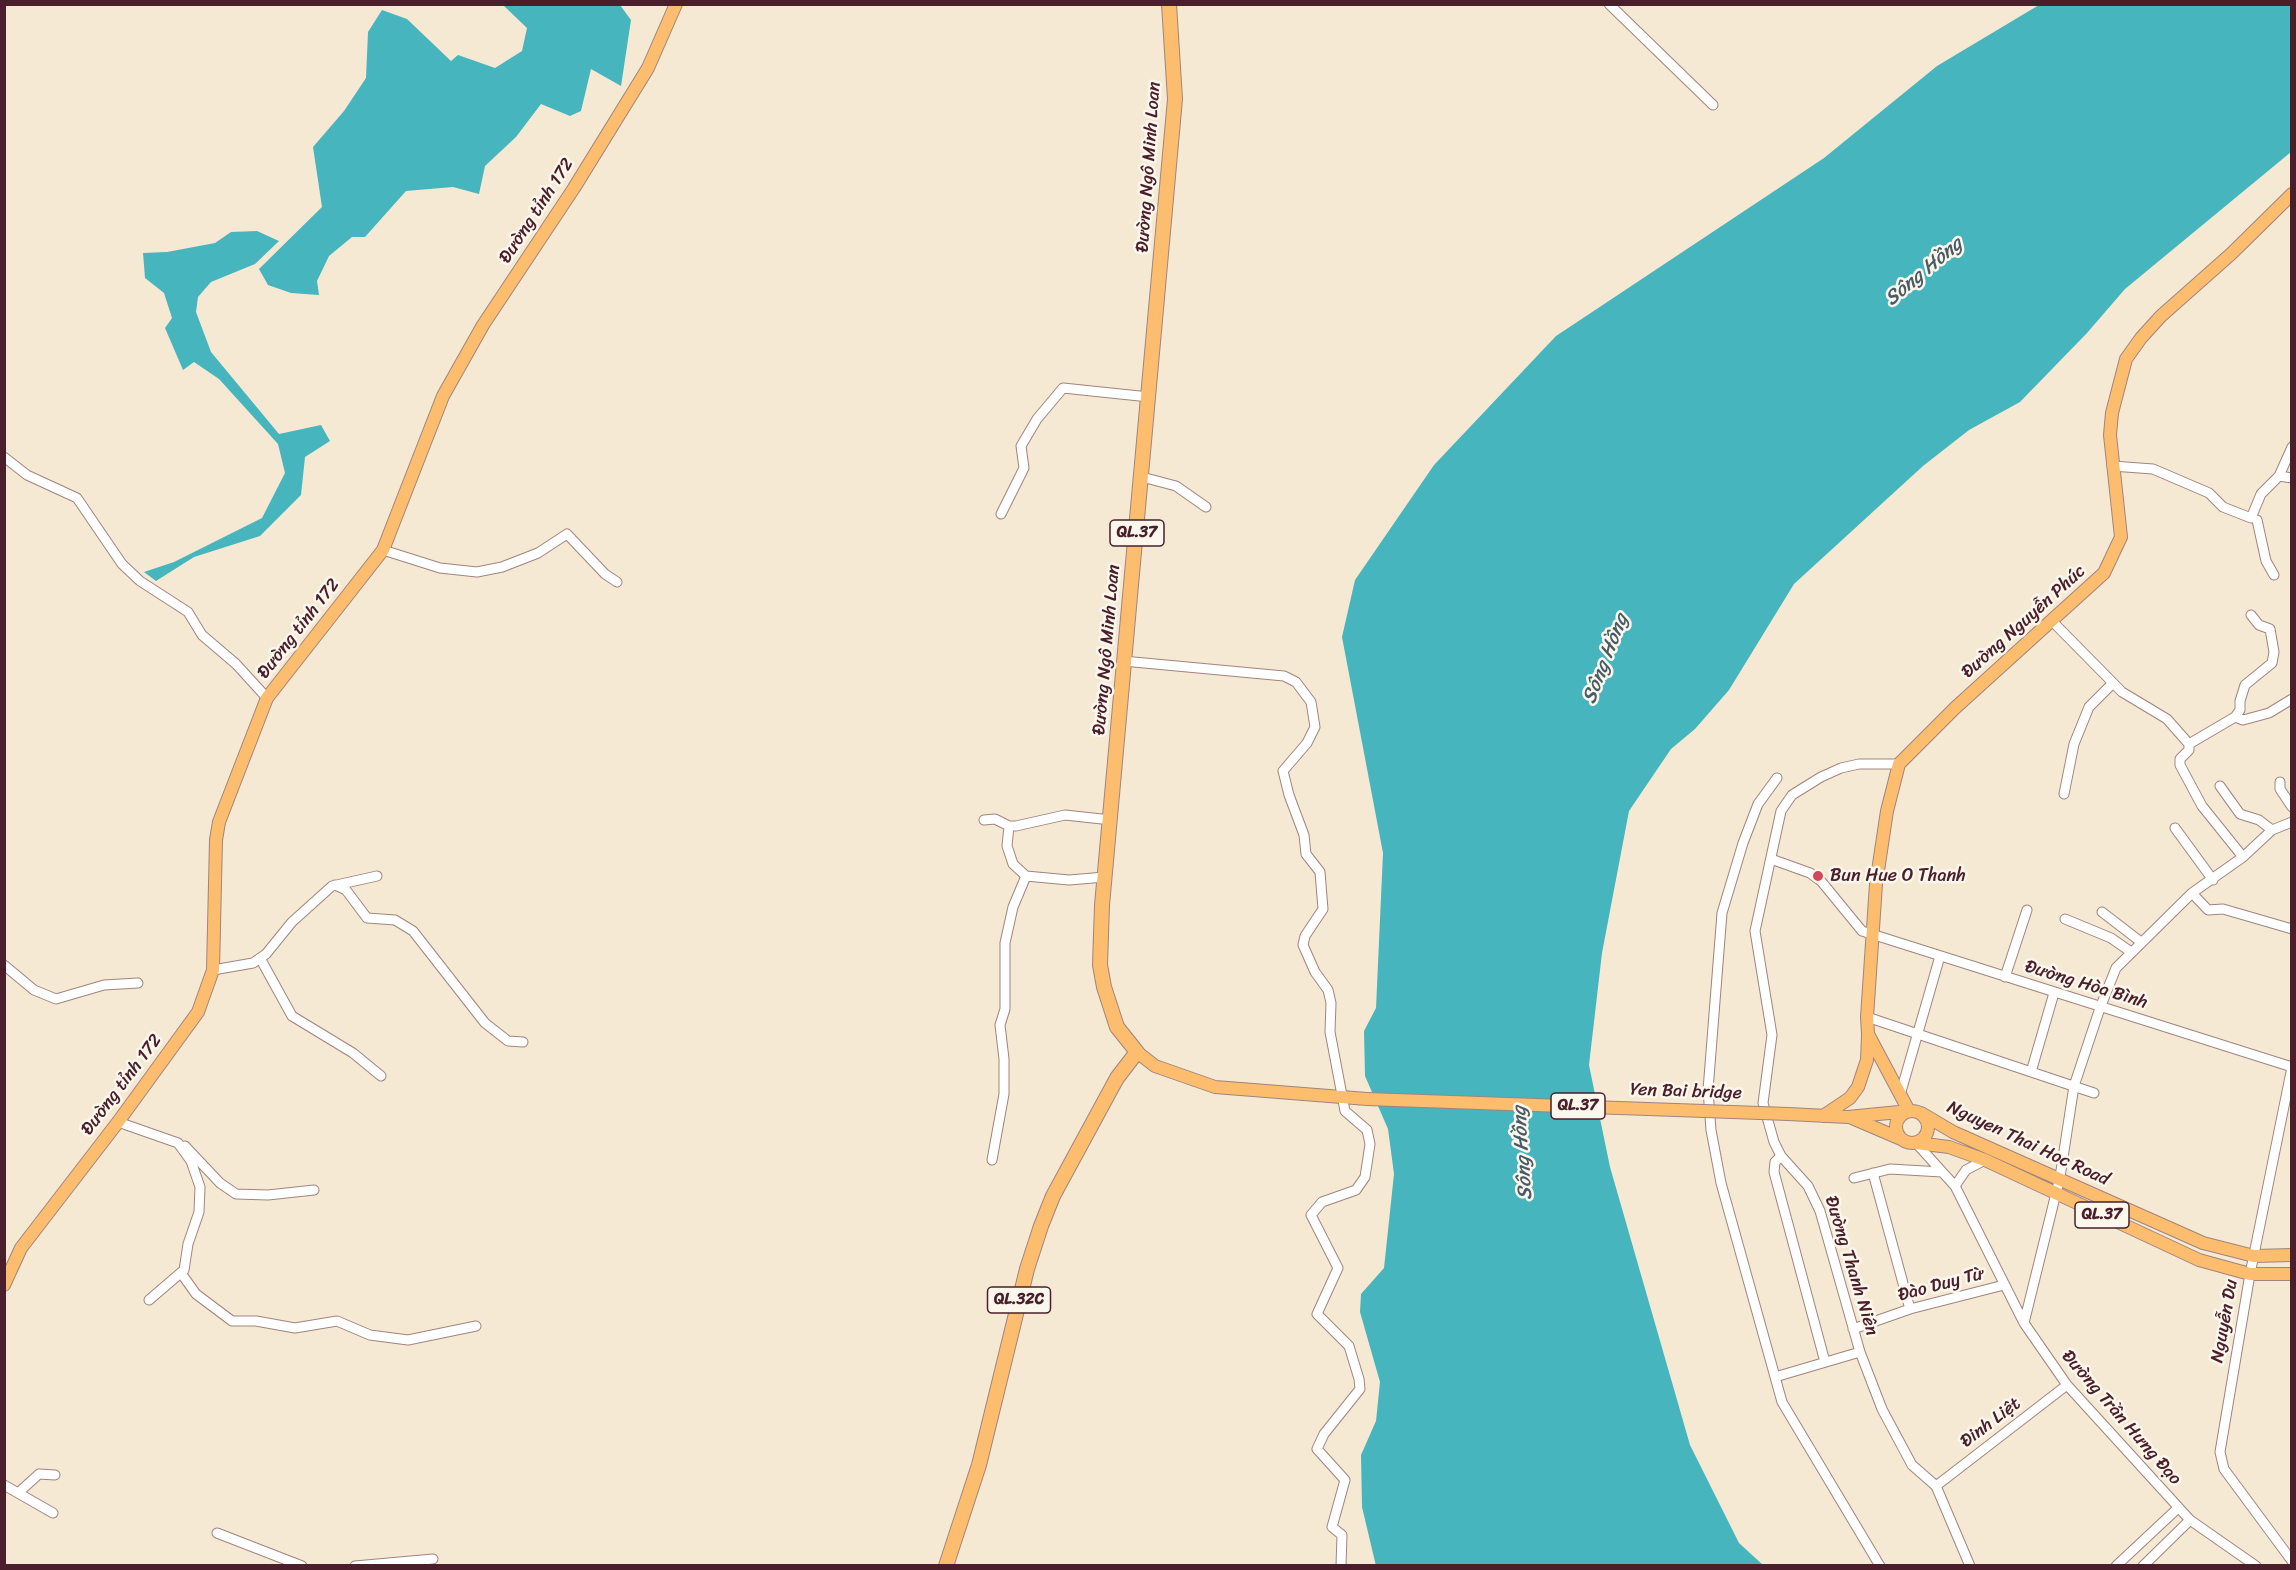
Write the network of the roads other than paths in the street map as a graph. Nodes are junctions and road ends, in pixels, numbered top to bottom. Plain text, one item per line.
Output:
1 (676, 4) edge
2 (1169, 4) edge
3 (1609, 4) edge
4 (1713, 105) dead end
5 (2292, 194) edge
6 (1149, 397) junction
7 (2292, 447) edge
8 (4, 456) edge
9 (2112, 466) junction
10 (2279, 476) junction
11 (1142, 477) junction
12 (2292, 478) edge
13 (1206, 507) dead end
14 (1001, 513) dead end
15 (2257, 520) dead end
16 (383, 550) junction
17 (2274, 575) dead end
18 (617, 582) dead end
19 (2251, 615) dead end
20 (2052, 621) junction
21 (1123, 661) junction
22 (2113, 683) junction
23 (267, 699) junction
24 (2292, 699) edge
25 (2235, 717) junction
26 (2189, 744) junction
27 (1899, 764) junction
28 (1777, 778) dead end
29 (2280, 782) dead end
30 (2220, 786) dead end
31 (2064, 794) dead end
32 (2292, 807) edge
33 (984, 820) dead end
34 (1111, 820) junction
35 (2292, 822) edge
36 (1009, 826) junction
37 (2175, 828) dead end
38 (2272, 830) junction
39 (2243, 857) junction
40 (1771, 859) junction
41 (377, 876) dead end
42 (1026, 876) junction
43 (1105, 877) junction
44 (2213, 880) junction
45 (335, 885) junction
46 (2192, 893) junction
47 (2027, 910) dead end
48 (2102, 912) dead end
49 (2065, 919) dead end
50 (2292, 929) edge
51 (1872, 933) junction
52 (2141, 942) junction
53 (2131, 952) junction
54 (1940, 956) junction
55 (260, 958) junction
56 (4, 965) edge
57 (213, 970) junction
58 (2004, 977) junction
59 (138, 983) dead end
60 (2054, 993) junction
61 (2100, 1008) junction
62 (1867, 1017) junction
63 (1868, 1034) junction
64 (1917, 1034) junction
65 (523, 1042) dead end
66 (1137, 1052) junction
67 (2292, 1067) edge
68 (2031, 1072) junction
69 (381, 1076) dead end
70 (2074, 1086) junction
71 (2094, 1093) dead end
72 (1900, 1095) junction
73 (1341, 1097) junction
74 (1367, 1099) joint
75 (1909, 1111) junction
76 (1922, 1113) junction
77 (1823, 1116) junction
78 (1848, 1116) junction
79 (118, 1122) junction
80 (1901, 1139) junction
81 (178, 1143) junction
82 (1916, 1143) junction
83 (1781, 1156) junction
84 (992, 1160) dead end
85 (1985, 1160) junction
86 (1942, 1172) junction
87 (1873, 1173) junction
88 (2060, 1177) junction
89 (1854, 1178) dead end
90 (1955, 1186) junction
91 (314, 1190) dead end
92 (2056, 1194) junction
93 (2292, 1255) edge
94 (2254, 1256) junction
95 (182, 1273) junction
96 (2250, 1274) junction
97 (2292, 1274) edge
98 (4, 1285) edge
99 (2004, 1285) junction
100 (149, 1300) dead end
101 (1910, 1309) junction
102 (2024, 1323) junction
103 (476, 1326) dead end
104 (1853, 1329) junction
105 (1860, 1352) junction
106 (1825, 1362) junction
107 (1775, 1377) junction
108 (2067, 1386) junction
109 (55, 1475) dead end
110 (4, 1485) edge
111 (1936, 1486) junction
112 (18, 1493) junction
113 (2178, 1508) junction
114 (53, 1514) dead end
115 (2190, 1520) junction
116 (218, 1533) dead end
117 (433, 1559) dead end
118 (2292, 1561) edge
119 (302, 1566) edge
120 (355, 1566) edge
121 (946, 1566) edge
122 (1341, 1566) edge
123 (1880, 1566) edge
124 (1970, 1566) edge
125 (2116, 1566) edge
126 (2143, 1566) edge
127 (2256, 1566) edge

1 - 16 main road, Đường tỉnh 172
2 - 6 highway, Đường Ngô Minh Loan / QL.37
3 - 4 street
5 - 9 main road, Đường Nguyễn Phúc
6 - 11 highway, Đường Ngô Minh Loan / QL.37
6 - 14 street
7 - 10 street
8 - 23 street
9 - 10 street
9 - 20 main road, Đường Nguyễn Phúc
10 - 12 street
11 - 13 street
11 - 21 highway, Đường Ngô Minh Loan / QL.37
15 - 17 street
16 - 18 street
16 - 23 main road, Đường tỉnh 172
19 - 25 street
20 - 22 street
20 - 27 main road, Đường Nguyễn Phúc
21 - 34 highway, Đường Ngô Minh Loan / QL.37
21 - 73 street
22 - 26 street
22 - 31 street
23 - 57 main road, Đường tỉnh 172
24 - 25 street
25 - 26 street
26 - 39 street
27 - 40 street, Đường Thanh Niên
27 - 51 main road
28 - 107 street
29 - 32 street
30 - 38 street
33 - 36 street
34 - 36 street
34 - 43 highway, Đường Ngô Minh Loan / QL.37
35 - 38 street
36 - 42 street
37 - 44 street
38 - 39 street
39 - 44 street
40 - 51 street, Đường Hòa Bình
40 - 83 street, Đường Thanh Niên
41 - 45 street
42 - 43 street
42 - 84 street
43 - 66 highway, Đường Ngô Minh Loan / QL.37
44 - 46 street
45 - 55 street
45 - 65 street
46 - 50 street
46 - 52 street
47 - 58 street
48 - 52 street
49 - 53 street
51 - 54 street, Đường Hòa Bình
51 - 62 main road
52 - 53 street
53 - 61 street
54 - 58 street, Đường Hòa Bình
54 - 64 street
55 - 57 street
55 - 69 street
56 - 59 street
57 - 79 main road, Đường tỉnh 172
58 - 60 street, Đường Hòa Bình
60 - 61 street, Đường Hòa Bình
60 - 68 street
61 - 67 street, Đường Hòa Bình
61 - 70 street
62 - 63 main road
62 - 64 street
63 - 72 main road
63 - 77 main road
64 - 68 street
64 - 72 street
66 - 73 main road, Đường Ngô Minh Loan / QL.37
66 - 121 highway, QL.32C
67 - 94 street, Nguyễn Du
68 - 70 street
70 - 71 street
70 - 88 street
72 - 75 main road
73 - 74 main road, Đường Ngô Minh Loan / QL.37
73 - 122 street
74 - 77 main road, Yen Bai bridge / QL.37, bridge
75 - 76 main road, QL.37
75 - 78 main road
75 - 80 main road
76 - 82 main road
76 - 88 main road, Nguyen Thai Hoc Road / QL.37
77 - 78 main road, QL.37
78 - 80 main road
79 - 81 street
79 - 98 main road, Đường tỉnh 172
80 - 82 main road, QL.37
81 - 91 street
81 - 95 street
82 - 85 main road, Nguyen Thai Hoc Road / QL.37
82 - 86 street, Đường Trần Hưng Đạo
83 - 104 street, Đường Thanh Niên
83 - 106 street
85 - 90 street
85 - 92 main road, Nguyen Thai Hoc Road / QL.37
86 - 87 street
86 - 90 street, Đường Trần Hưng Đạo
87 - 89 street
87 - 101 street
88 - 92 street
88 - 94 main road, Nguyen Thai Hoc Road / QL.37
90 - 99 street, Đường Trần Hưng Đạo
92 - 96 main road, Nguyen Thai Hoc Road / QL.37
92 - 102 street
93 - 94 main road, Nguyen Thai Hoc Road / QL.37
94 - 96 street, Nguyễn Du
95 - 100 street
95 - 103 street
96 - 97 main road, Nguyen Thai Hoc Road / QL.37
96 - 118 street, Nguyễn Du
99 - 101 street, Đào Duy Từ
99 - 102 street, Đường Trần Hưng Đạo
101 - 104 street, Đào Duy Từ
102 - 108 street, Đường Trần Hưng Đạo
104 - 105 street, Đường Thanh Niên
105 - 106 street
105 - 111 street, Đường Thanh Niên
106 - 107 street
107 - 123 street
108 - 111 street, Đinh Liệt
108 - 113 street, Đường Trần Hưng Đạo
109 - 112 street
110 - 112 street
111 - 124 street, Đường Thanh Niên
112 - 114 street
113 - 115 street, Đường Trần Hưng Đạo
113 - 125 street
115 - 126 street
115 - 127 street, Đường Trần Hưng Đạo
116 - 119 street
117 - 120 street

